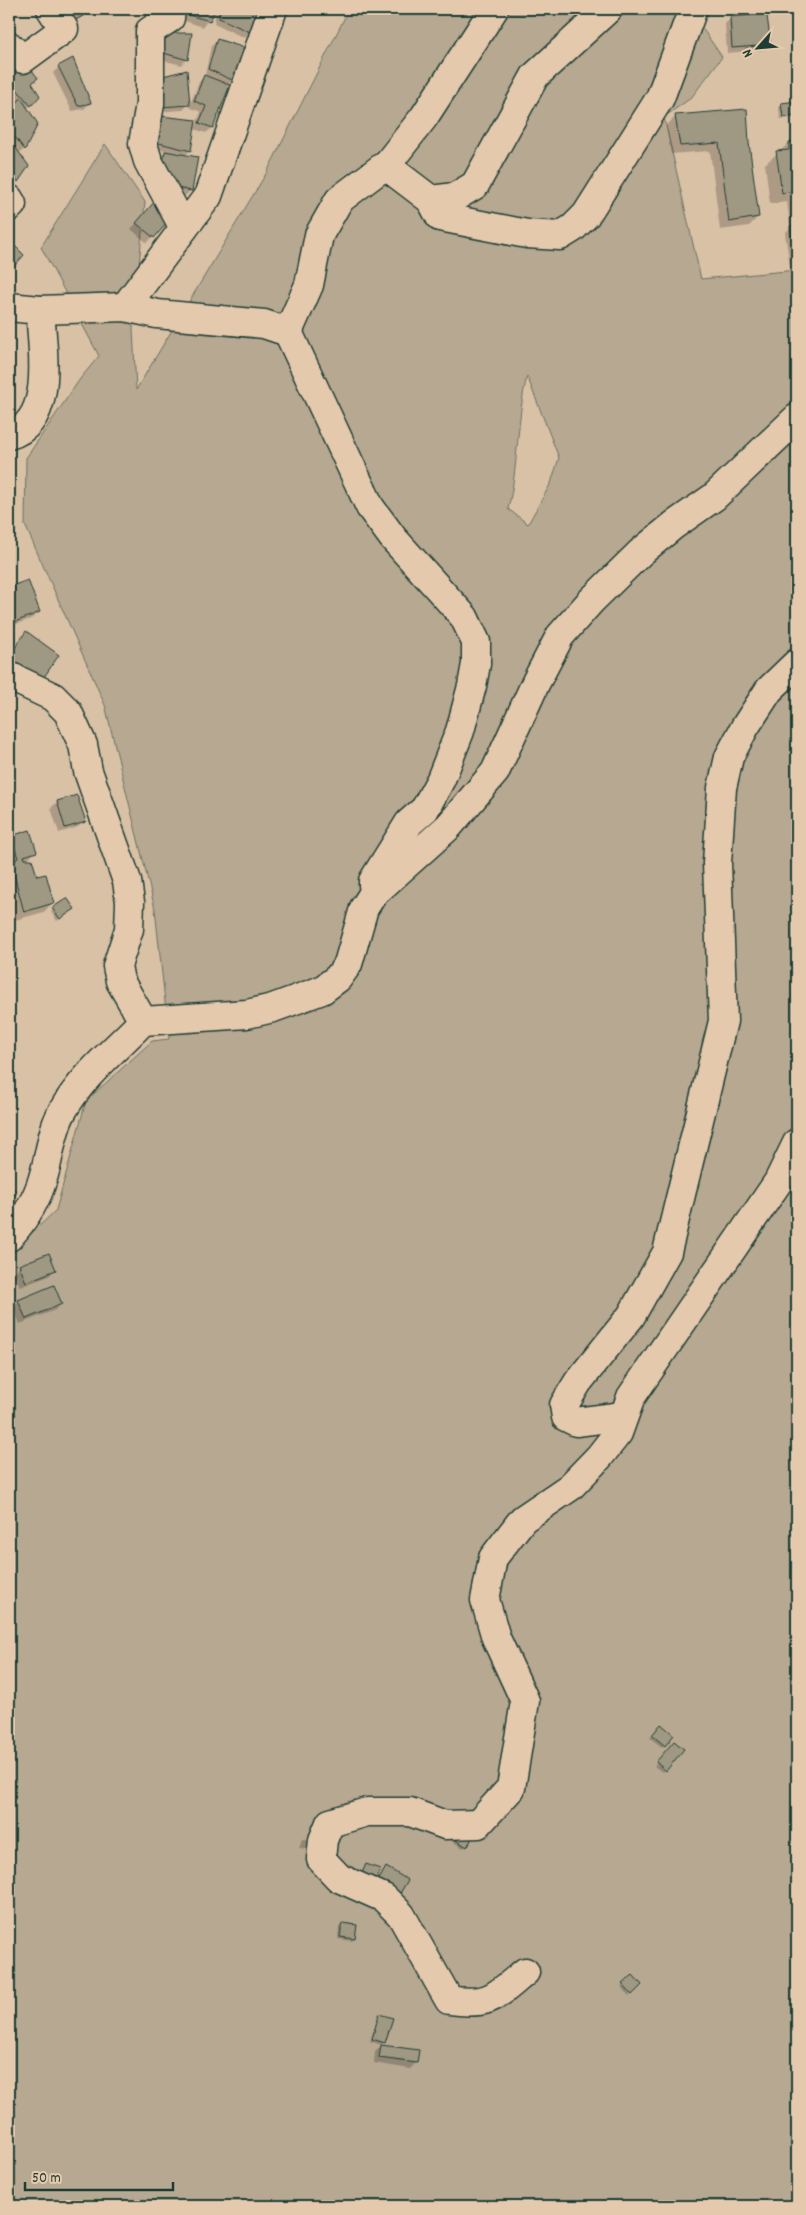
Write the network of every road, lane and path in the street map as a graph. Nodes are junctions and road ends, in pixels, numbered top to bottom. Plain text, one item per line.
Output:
1 (52, 9) edge
2 (171, 9) edge
3 (273, 9) edge
4 (494, 9) edge
5 (608, 9) edge
6 (693, 9) edge
7 (9, 46) edge
8 (385, 165) junction
9 (9, 199) edge
10 (432, 200) junction
11 (9, 207) edge
12 (184, 228) junction
13 (9, 307) edge
14 (125, 307) junction
15 (40, 310) junction
16 (288, 332) junction
17 (797, 418) edge
18 (9, 435) edge
19 (797, 663) edge
20 (9, 676) edge
21 (373, 894) junction
22 (143, 1021) junction
23 (797, 1143) edge
24 (9, 1237) edge
25 (623, 1416) junction
26 (525, 1972) dead end

1 - 7 street
2 - 12 street
3 - 12 street
4 - 8 street
5 - 10 street
6 - 10 street
8 - 10 street
8 - 16 street
9 - 11 street
12 - 14 street
13 - 15 street
14 - 15 street
14 - 16 street
15 - 18 street
16 - 21 street
17 - 21 street
19 - 25 street
20 - 22 street
21 - 22 street
22 - 24 street
23 - 25 street
25 - 26 street

